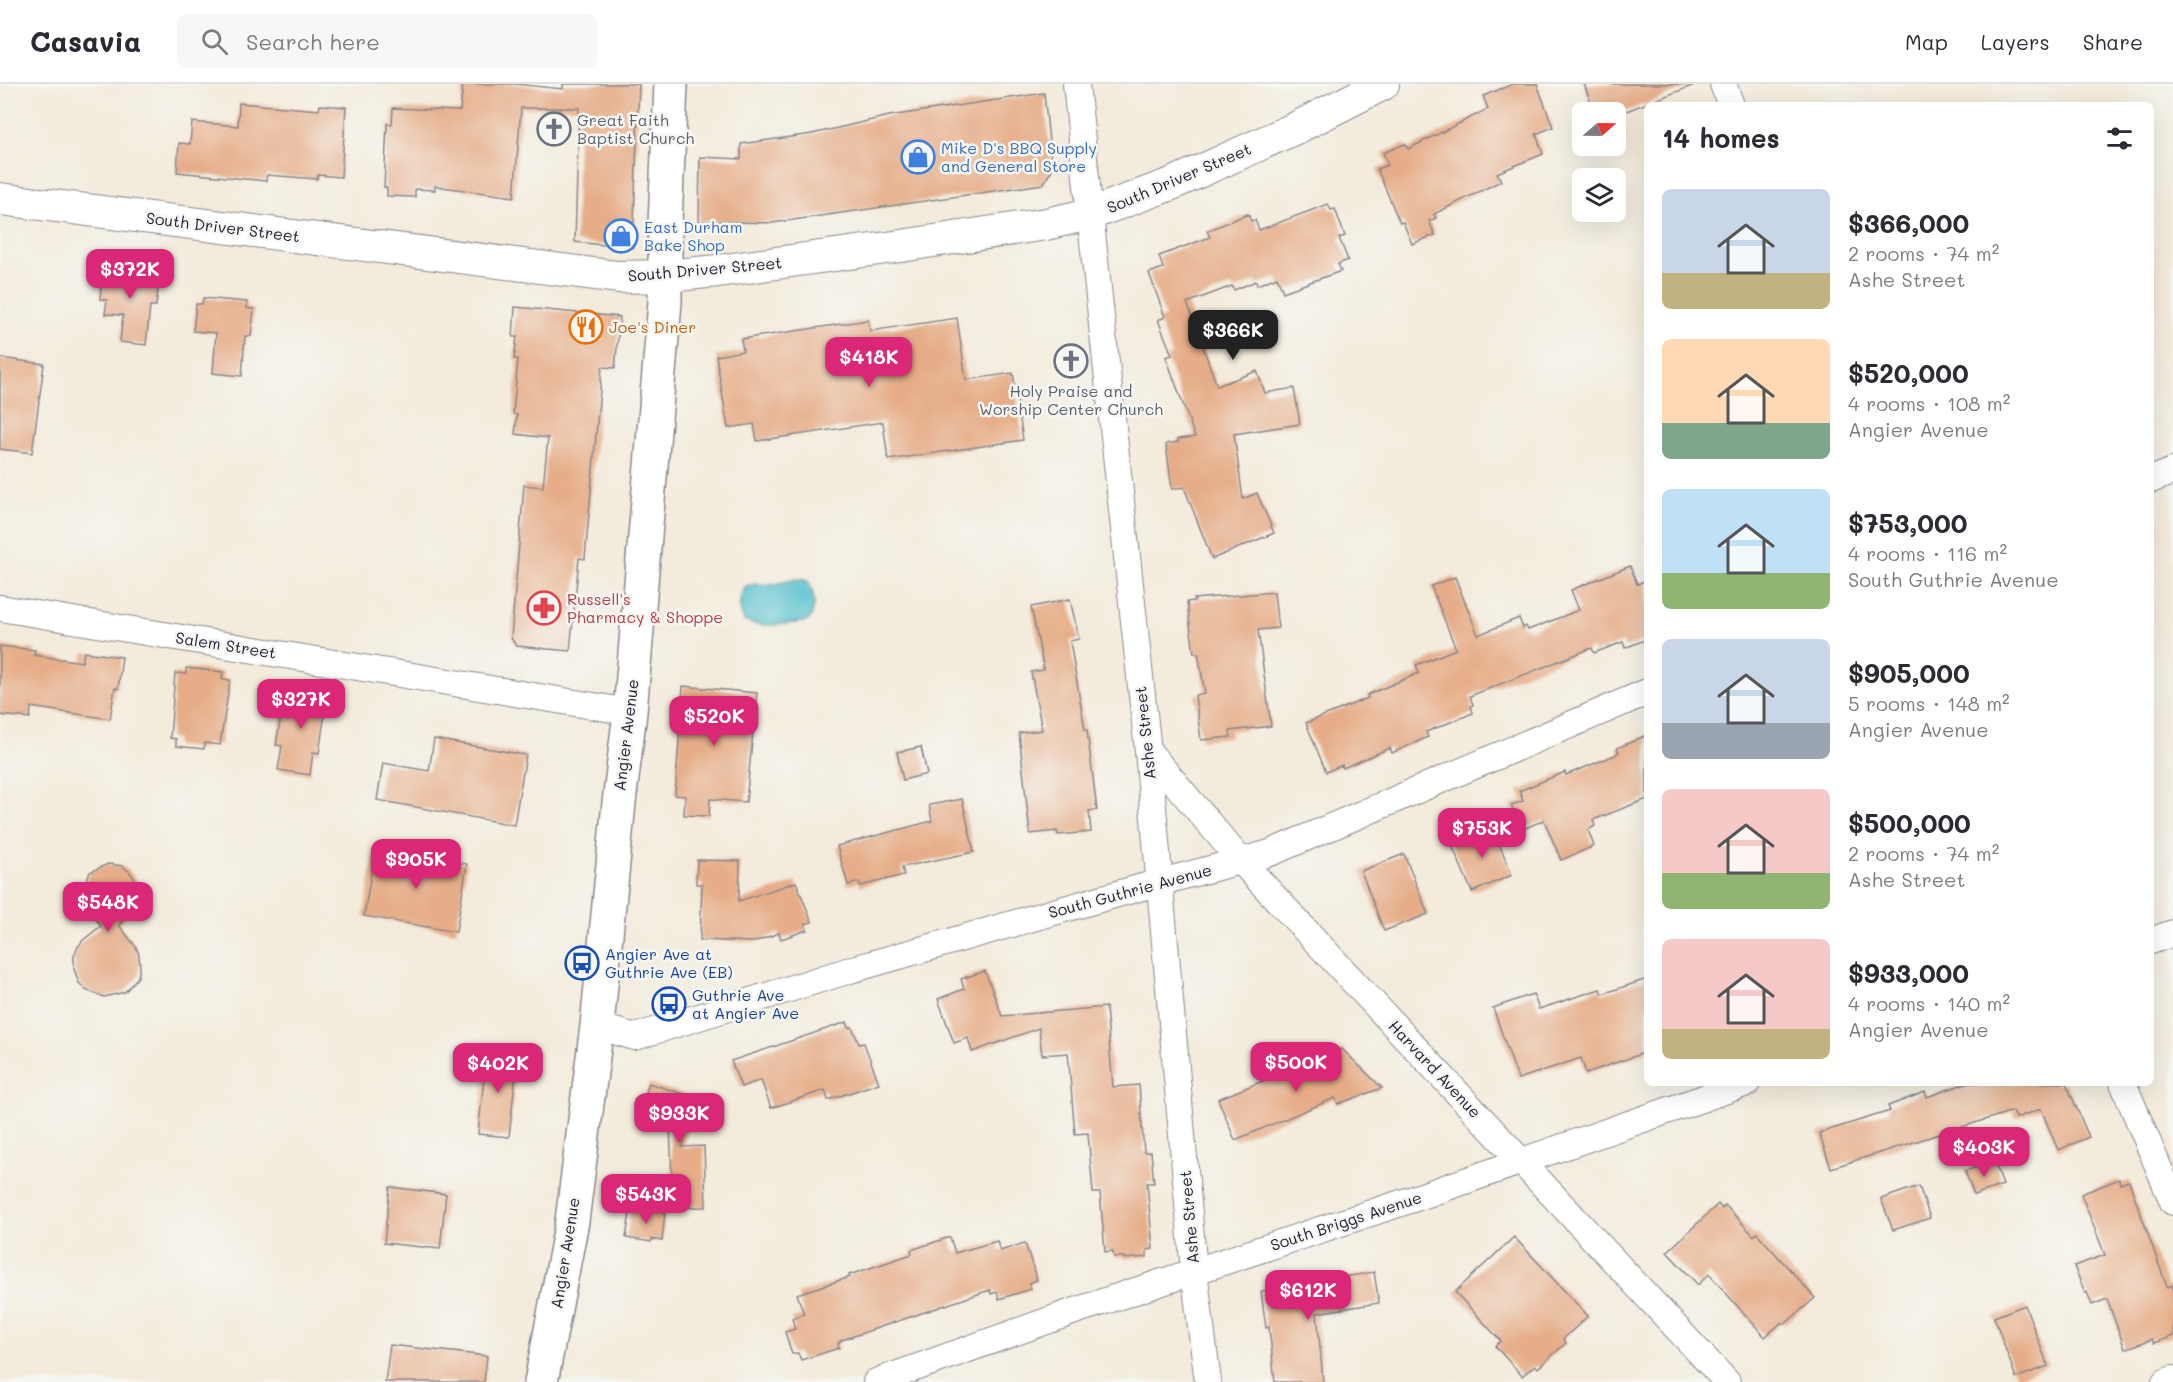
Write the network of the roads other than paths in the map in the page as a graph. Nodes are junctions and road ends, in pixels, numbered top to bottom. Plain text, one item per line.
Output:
1 (671, 84) edge
2 (1076, 84) edge
3 (1383, 84) edge
4 (1723, 84) edge
5 (1730, 102) edge
6 (0, 199) edge
7 (1090, 214) junction
8 (666, 276) junction
9 (2173, 471) edge
10 (2154, 479) edge
11 (0, 608) edge
12 (1644, 694) edge
13 (630, 712) junction
14 (1148, 751) junction
15 (1241, 861) junction
16 (1160, 882) junction
17 (2173, 933) edge
18 (2154, 940) edge
19 (597, 1026) junction
20 (1738, 1086) edge
21 (2124, 1086) edge
22 (1521, 1161) junction
23 (2173, 1202) edge
24 (1194, 1271) junction
25 (2173, 1379) edge
26 (541, 1382) edge
27 (876, 1382) edge
28 (1208, 1382) edge
29 (1727, 1382) edge
30 (2165, 1382) edge

1 - 8 main road, Angier Avenue
2 - 7 street, Ashe Street
3 - 7 street, South Driver Street
4 - 5 street
6 - 8 street, South Driver Street
7 - 8 street, South Driver Street
7 - 14 street, Ashe Street
8 - 13 main road, Angier Avenue
9 - 10 street
11 - 13 street, Salem Street
12 - 15 street, South Guthrie Avenue
13 - 19 main road, Angier Avenue
14 - 15 street, Harvard Avenue
14 - 16 street, Ashe Street
15 - 16 street, South Guthrie Avenue
15 - 22 street, Harvard Avenue
16 - 19 street, South Guthrie Avenue
16 - 24 street, Ashe Street
17 - 18 street
19 - 26 main road, Angier Avenue
20 - 22 street, South Briggs Avenue
21 - 23 street
22 - 24 street, South Briggs Avenue
22 - 29 street, Harvard Avenue
24 - 27 street, South Briggs Avenue
24 - 28 street, Ashe Street
25 - 30 street

